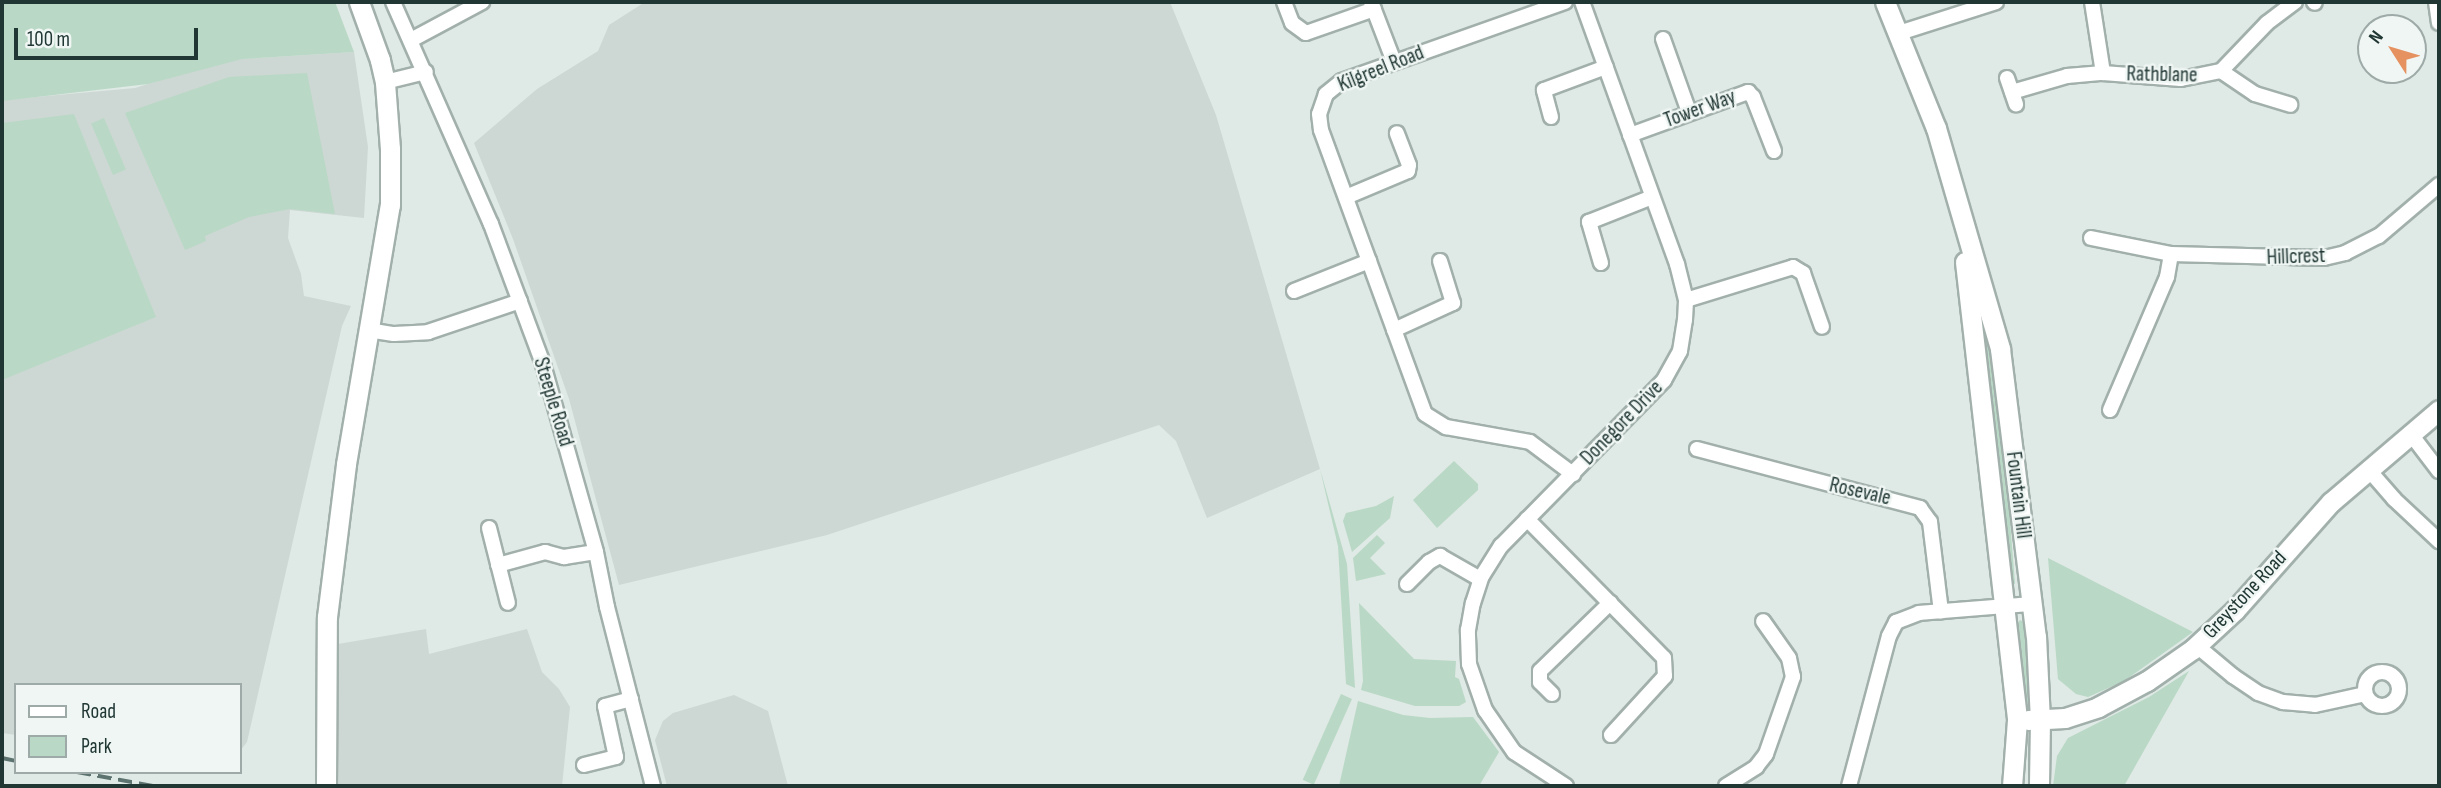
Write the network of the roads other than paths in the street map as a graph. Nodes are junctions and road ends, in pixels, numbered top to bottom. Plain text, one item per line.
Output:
1 (359, 2) edge
2 (393, 2) edge
3 (480, 2) edge
4 (1284, 2) edge
5 (1565, 2) edge
6 (1582, 2) edge
7 (1885, 2) edge
8 (1996, 2) edge
9 (2092, 2) edge
10 (2295, 2) edge
11 (1372, 5) edge
12 (1899, 33) junction
13 (1663, 38) dead end
14 (411, 40) junction
15 (1394, 62) junction
16 (1606, 66) junction
17 (2221, 71) junction
18 (426, 72) junction
19 (2103, 73) junction
20 (385, 82) junction
21 (2011, 91) dead end
22 (2283, 99) dead end
23 (1689, 112) junction
24 (1551, 117) dead end
25 (1397, 133) dead end
26 (1630, 135) junction
27 (1774, 151) dead end
28 (2439, 185) edge
29 (1346, 197) junction
30 (1652, 197) junction
31 (1959, 208) junction
32 (2091, 238) dead end
33 (2172, 254) junction
34 (1369, 261) junction
35 (1440, 261) dead end
36 (1601, 263) dead end
37 (1294, 291) dead end
38 (1685, 300) junction
39 (520, 301) junction
40 (1822, 327) dead end
41 (368, 330) junction
42 (1394, 330) junction
43 (2110, 410) dead end
44 (2439, 410) edge
45 (2410, 433) junction
46 (1697, 449) dead end
47 (2368, 469) junction
48 (2439, 471) edge
49 (1573, 474) junction
50 (1527, 519) junction
51 (489, 527) dead end
52 (2439, 541) edge
53 (596, 552) junction
54 (498, 565) junction
55 (1480, 579) junction
56 (1407, 584) dead end
57 (508, 603) dead end
58 (1610, 603) junction
59 (2032, 604) junction
60 (2006, 606) junction
61 (1941, 611) junction
62 (1763, 621) dead end
63 (2197, 646) junction
64 (1552, 694) dead end
65 (2365, 694) dead end
66 (631, 699) junction
67 (2017, 720) junction
68 (2040, 720) junction
69 (1611, 735) dead end
70 (584, 765) dead end
71 (326, 786) edge
72 (653, 786) edge
73 (1566, 786) edge
74 (1726, 786) edge
75 (1849, 786) edge
76 (2012, 786) edge
77 (2039, 786) edge

1 - 20 street
2 - 14 street, Steeple Road
3 - 14 street
4 - 11 street
5 - 15 street, Kilgreel Road
6 - 16 street, Donegore Drive
7 - 12 street, Fountain Hill
8 - 12 street
9 - 19 street, Rathblane
10 - 17 street, Rathblane
11 - 15 street
12 - 31 street, Fountain Hill
13 - 23 street
14 - 18 street, Steeple Road
15 - 29 street, Kilgreel Road
16 - 24 street
16 - 26 street, Donegore Drive
17 - 19 street, Rathblane
17 - 22 street, Rathblane
18 - 20 street
18 - 39 street, Steeple Road
19 - 21 street, Rathblane
20 - 41 street
23 - 26 street, Tower Way
23 - 27 street, Tower Way
25 - 29 street
26 - 30 street, Donegore Drive
28 - 33 street, Hillcrest
29 - 34 street, Kilgreel Road
30 - 36 street
30 - 38 street, Donegore Drive
31 - 59 street, Fountain Hill
31 - 60 street, Fountain Hill
32 - 33 street, Hillcrest
33 - 43 street
34 - 37 street
34 - 42 street, Kilgreel Road
35 - 42 street
38 - 40 street
38 - 49 street, Donegore Drive
39 - 41 street
39 - 53 street, Steeple Road
41 - 71 street
42 - 49 street, Kilgreel Road
44 - 45 street, Greystone Road
45 - 47 street, Greystone Road
45 - 48 street
46 - 61 street, Rosevale
47 - 52 street
47 - 63 street, Greystone Road
49 - 50 street, Donegore Drive
50 - 55 street, Donegore Drive
50 - 58 street
51 - 54 street
53 - 54 street
53 - 66 street, Steeple Road
54 - 57 street
55 - 56 street
55 - 73 street, Donegore Drive
58 - 64 street
58 - 69 street
59 - 60 street
59 - 68 street, Fountain Hill
60 - 61 street
60 - 67 street, Fountain Hill
61 - 75 street
62 - 74 street
63 - 65 street
63 - 68 street, Greystone Road
66 - 70 street
66 - 72 street, Steeple Road
67 - 68 street, Greystone Road
67 - 76 street, Fountain Hill
68 - 77 street, Fountain Hill

